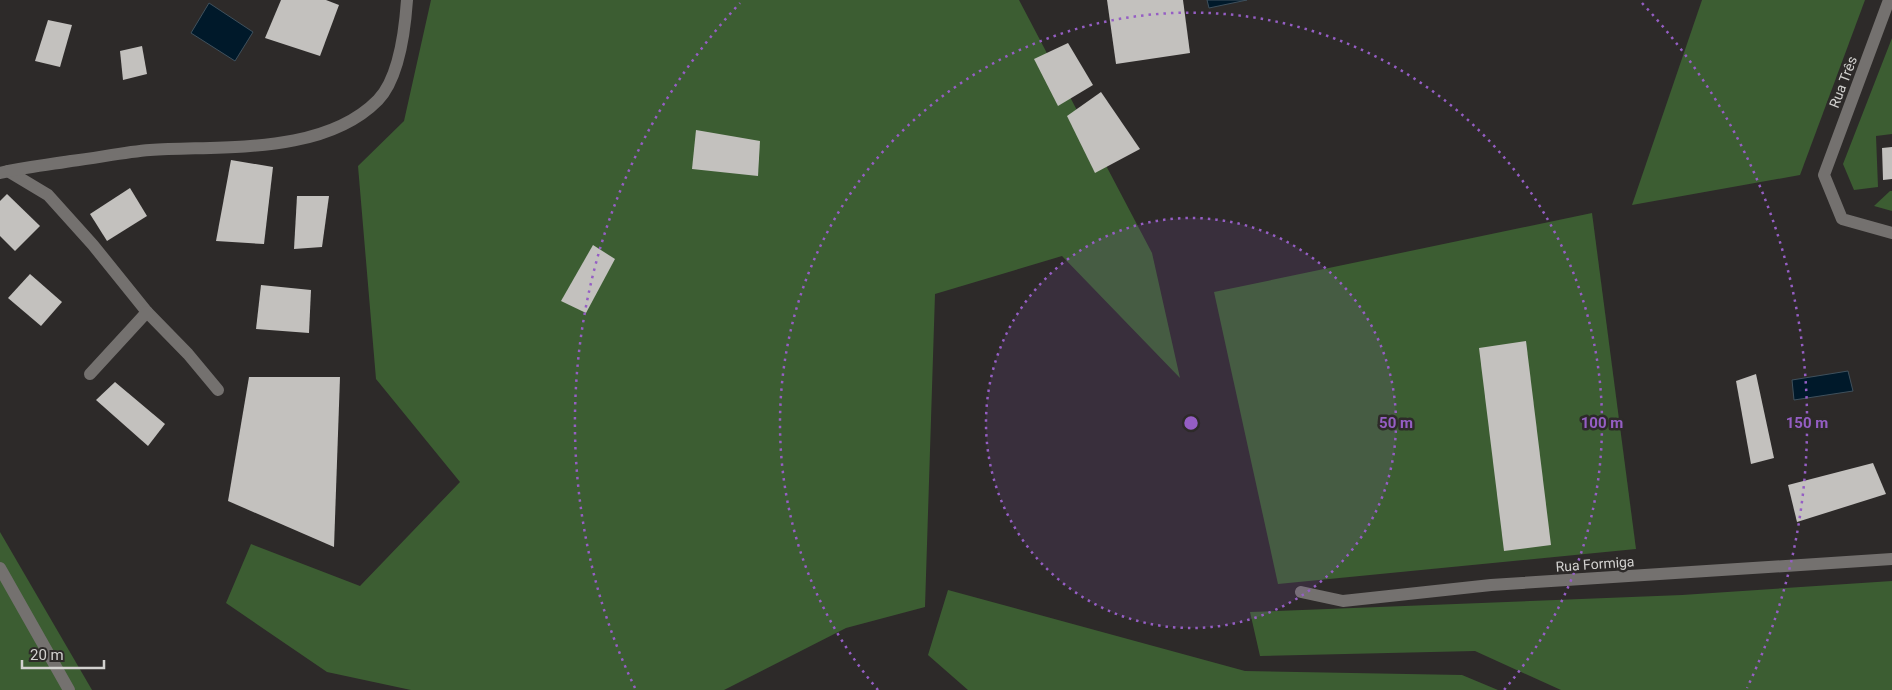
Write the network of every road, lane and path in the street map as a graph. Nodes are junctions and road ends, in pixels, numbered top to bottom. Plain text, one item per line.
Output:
1 (407, 0) edge
2 (1889, 0) edge
3 (4, 172) edge
4 (1892, 233) edge
5 (147, 312) junction
6 (90, 374) dead end
7 (218, 390) dead end
8 (1892, 559) edge
9 (0, 568) edge
10 (1301, 592) dead end
11 (69, 690) edge

1 - 3 street
2 - 4 street, Rua Três
3 - 5 street
5 - 6 street
5 - 7 street
8 - 10 street, Rua Formiga
9 - 11 street

